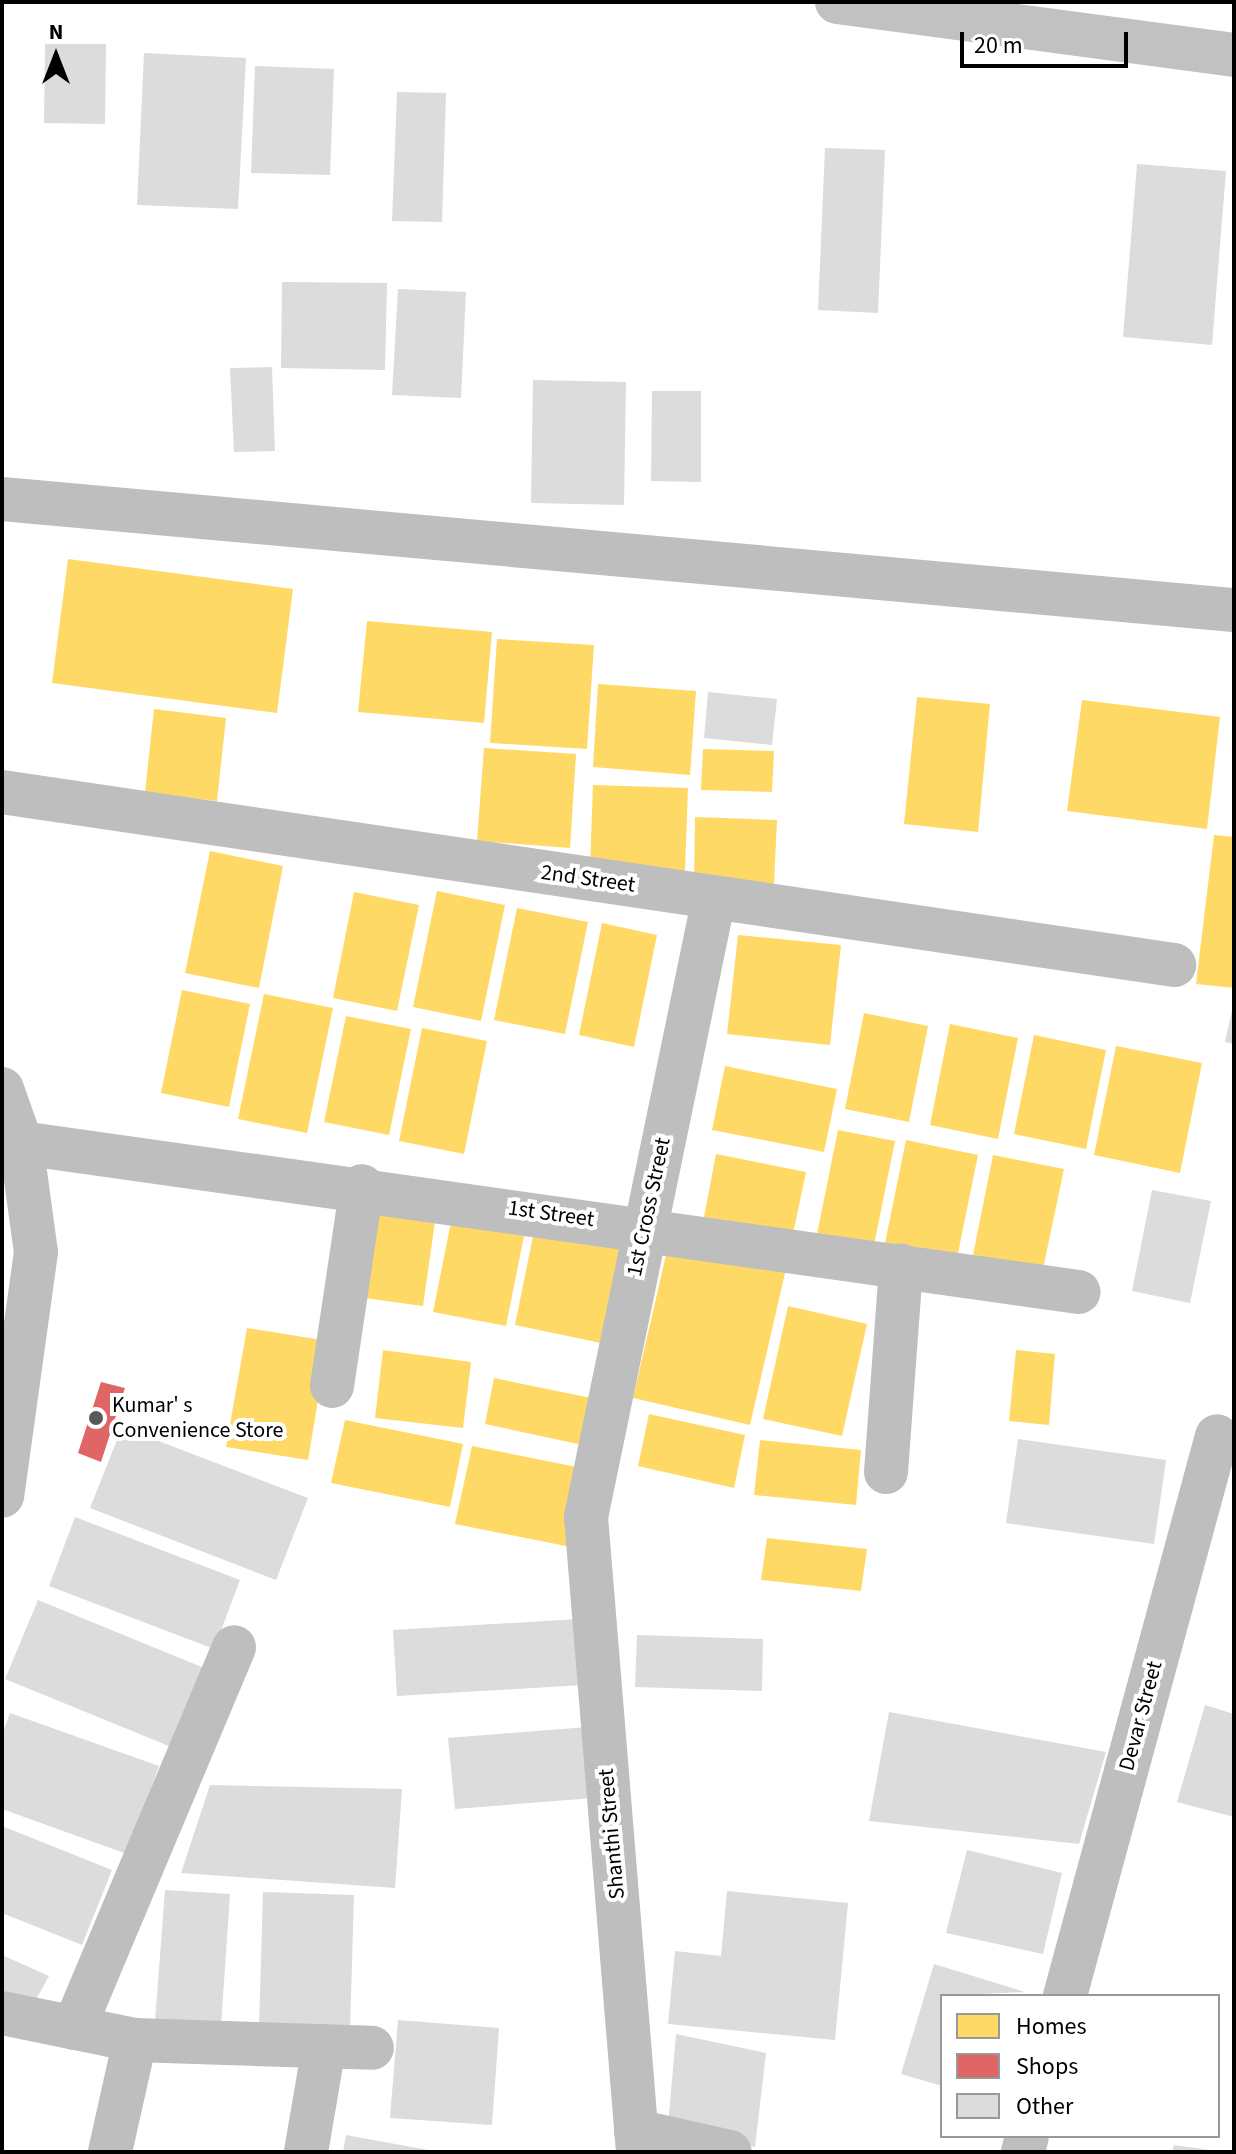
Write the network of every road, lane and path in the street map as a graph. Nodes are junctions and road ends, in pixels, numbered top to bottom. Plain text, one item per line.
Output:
1 (837, 2) edge
2 (1016, 16) edge
3 (1234, 55) edge
4 (2, 499) edge
5 (1234, 610) edge
6 (2, 792) edge
7 (714, 898) junction
8 (1174, 965) dead end
9 (2, 1089) edge
10 (21, 1143) junction
11 (362, 1186) junction
12 (644, 1228) junction
13 (901, 1266) junction
14 (1079, 1292) dead end
15 (332, 1386) dead end
16 (10, 1424) edge
17 (1217, 1436) dead end
18 (886, 1472) dead end
19 (2, 1496) edge
20 (586, 1517) joint
21 (234, 1647) dead end
22 (1066, 1994) edge
23 (2, 2013) edge
24 (74, 2028) junction
25 (135, 2040) junction
26 (324, 2047) junction
27 (372, 2048) dead end
28 (637, 2141) edge
29 (110, 2152) edge
30 (306, 2152) edge
31 (730, 2152) edge

1 - 2 main road
2 - 3 main road
4 - 5 street
6 - 7 street, 2nd Street
7 - 8 street, 2nd Street
7 - 12 street, 1st Cross Street
9 - 10 street
10 - 11 street, 1st Street
10 - 16 street
11 - 12 street, 1st Street
11 - 15 street
12 - 13 street, 1st Street
12 - 20 street, 1st Cross Street
13 - 14 street, 1st Street
13 - 18 street
16 - 19 street
17 - 22 street, Devar Street
20 - 28 street, Shanthi Street
21 - 24 street
23 - 24 street
24 - 25 street
25 - 26 street
25 - 29 street
26 - 27 street
26 - 30 street
28 - 31 street

